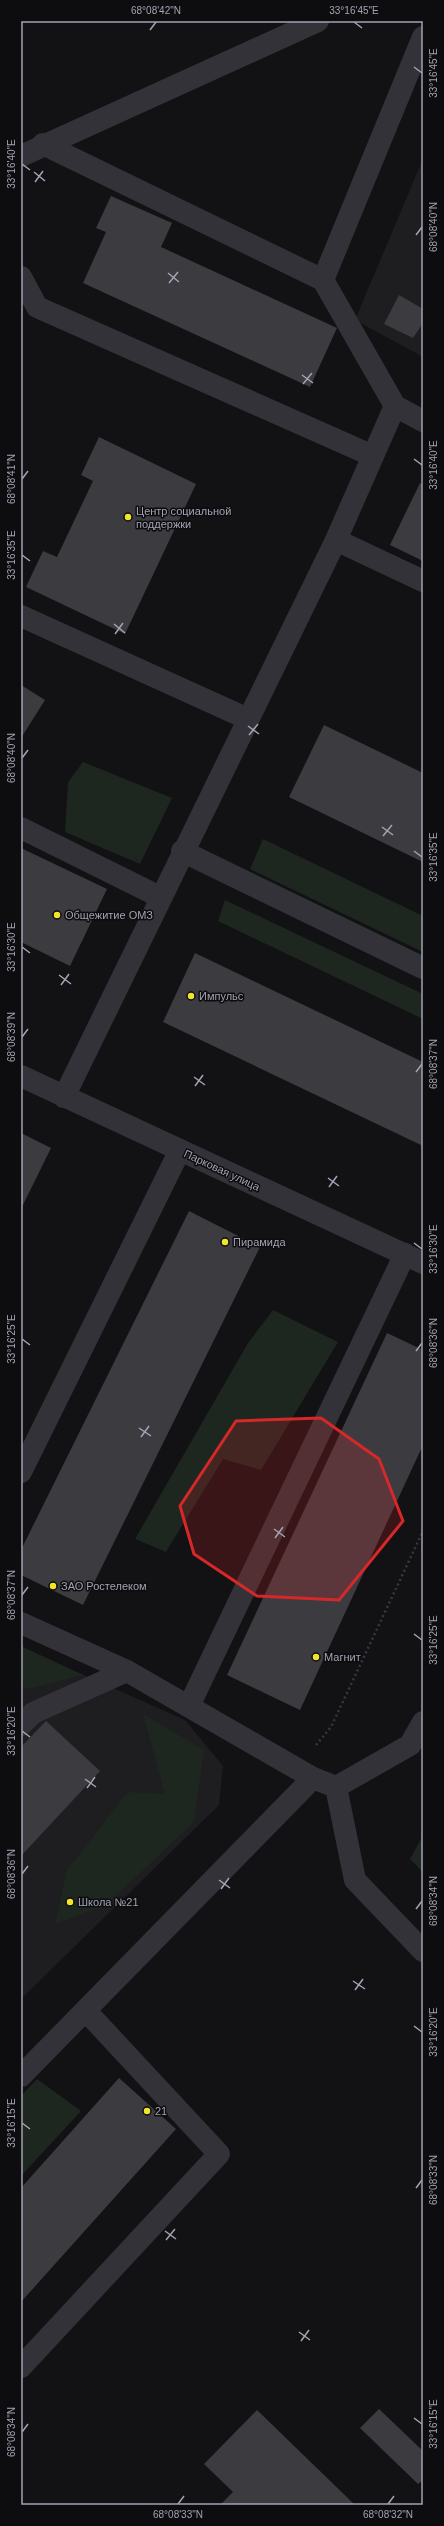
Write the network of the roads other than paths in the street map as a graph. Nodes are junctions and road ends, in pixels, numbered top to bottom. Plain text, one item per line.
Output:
1 (318, 21) edge
2 (423, 37) edge
3 (43, 144) junction
4 (21, 156) edge
5 (21, 278) edge
6 (323, 280) junction
7 (395, 406) junction
8 (423, 421) edge
9 (373, 456) junction
10 (336, 540) junction
11 (423, 582) edge
12 (21, 616) edge
13 (248, 719) junction
14 (21, 828) edge
15 (182, 851) junction
16 (160, 897) junction
17 (423, 968) edge
18 (21, 1076) edge
19 (64, 1097) junction
20 (180, 1150) junction
21 (414, 1258) edge
22 (21, 1472) edge
23 (21, 1623) edge
24 (127, 1671) junction
25 (189, 1706) junction
26 (423, 1722) edge
27 (21, 1725) edge
28 (305, 1773) junction
29 (336, 1787) junction
30 (423, 1950) edge
31 (86, 2011) junction
32 (21, 2076) edge
33 (21, 2367) edge

1 - 3 street
2 - 6 street
3 - 4 street
3 - 6 street
5 - 9 street
6 - 7 street
7 - 8 street
7 - 9 street
9 - 10 street
10 - 11 street
10 - 13 street
12 - 13 street
13 - 15 street
14 - 16 street
15 - 16 street
15 - 17 street
16 - 19 street
18 - 19 street, Парковая улица
19 - 20 street, Парковая улица
20 - 21 street, Парковая улица
20 - 22 street
21 - 25 street
23 - 24 street
24 - 25 street
24 - 27 street
25 - 28 street
26 - 29 street
28 - 29 street
28 - 31 street
29 - 30 street
31 - 32 street
31 - 33 street

